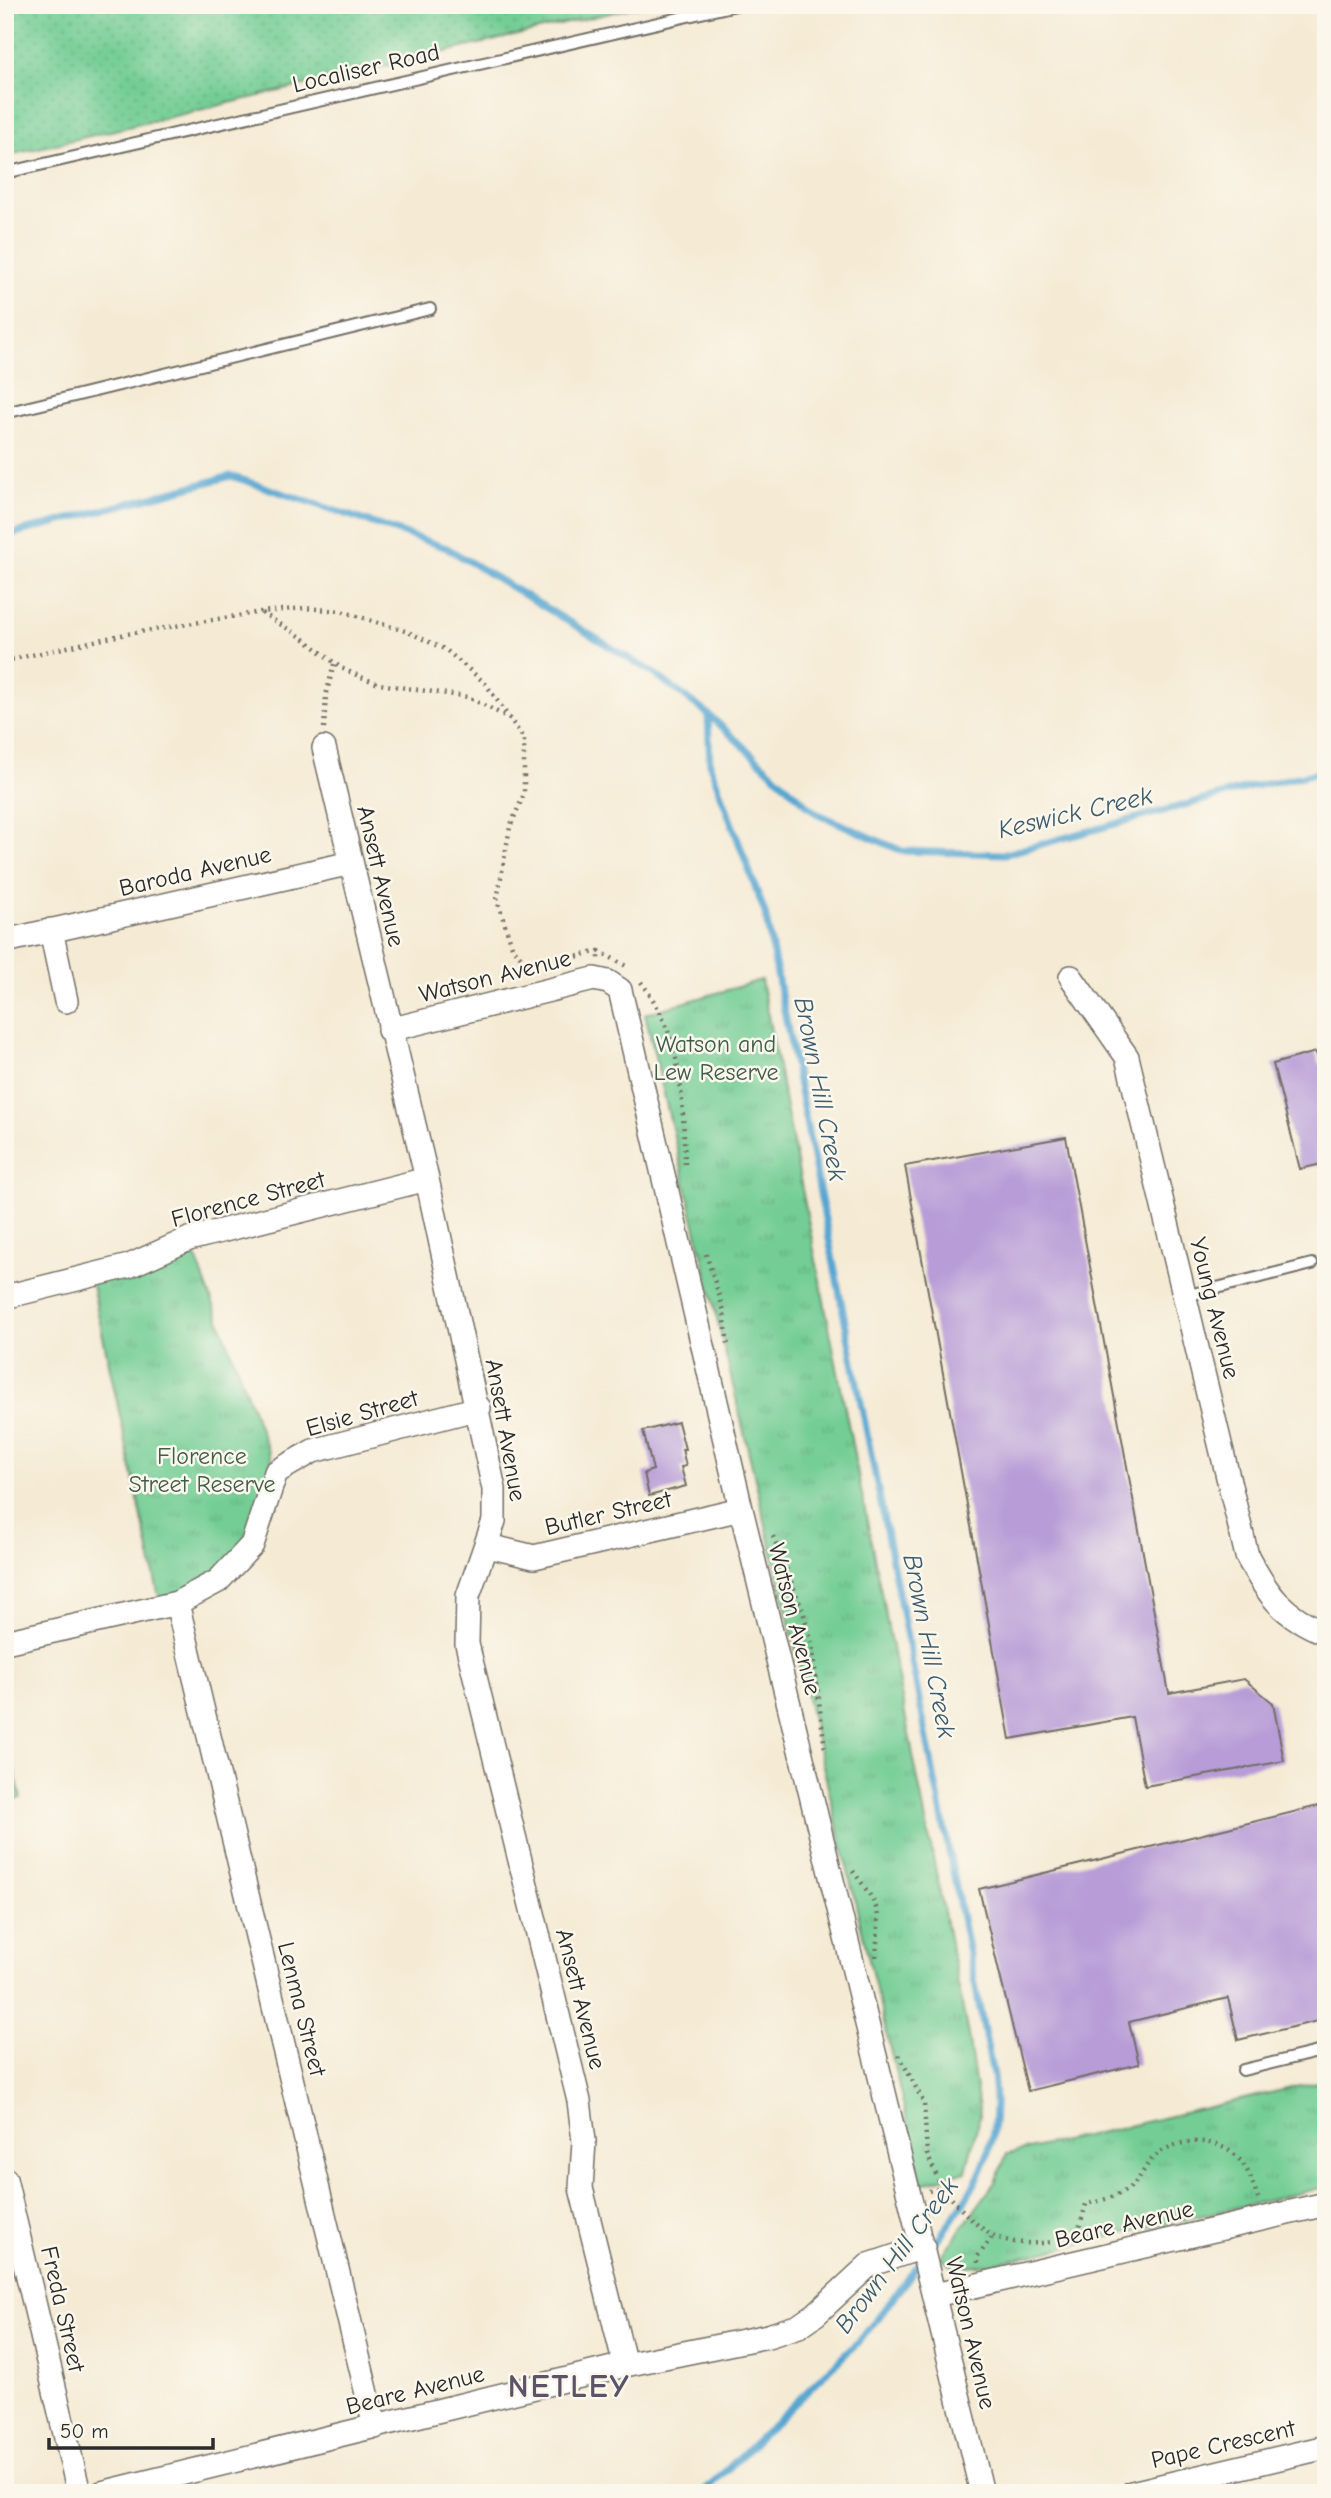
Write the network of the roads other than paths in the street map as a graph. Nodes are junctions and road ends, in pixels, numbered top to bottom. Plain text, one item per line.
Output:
1 (736, 5) edge
2 (5, 173) edge
3 (430, 309) dead end
4 (5, 413) edge
5 (324, 748) road end
6 (351, 863) junction
7 (51, 930) junction
8 (5, 941) edge
9 (1071, 977) dead end
10 (66, 1000) dead end
11 (389, 1030) junction
12 (427, 1179) junction
13 (1312, 1264) dead end
14 (1185, 1296) junction
15 (5, 1297) edge
16 (479, 1408) junction
17 (741, 1509) junction
18 (488, 1546) junction
19 (177, 1603) junction
20 (1326, 1633) edge
21 (5, 1642) edge
22 (1326, 2050) edge
23 (1243, 2070) dead end
24 (5, 2179) edge
25 (1326, 2204) edge
26 (923, 2247) junction
27 (933, 2286) junction
28 (625, 2365) junction
29 (375, 2427) junction
30 (1326, 2447) edge
31 (79, 2493) edge
32 (102, 2493) edge
33 (982, 2493) edge
34 (1132, 2493) edge

1 - 2 lane, Localiser Road
3 - 4 lane
5 - 6 street, Ansett Avenue
6 - 7 street, Baroda Avenue
6 - 11 street, Ansett Avenue
7 - 8 street, Baroda Avenue
7 - 10 street
9 - 14 street, Young Avenue
11 - 12 street, Ansett Avenue
11 - 17 street, Watson Avenue
12 - 15 street, Florence Street
12 - 16 street, Ansett Avenue
13 - 14 lane
14 - 20 street, Young Avenue
16 - 18 street, Ansett Avenue
16 - 19 street, Elsie Street
17 - 18 street, Butler Street
17 - 26 street, Watson Avenue
18 - 28 street, Ansett Avenue
19 - 21 street, Elsie Street
19 - 29 street, Lenma Street
22 - 23 lane
24 - 31 street, Freda Street
25 - 27 street, Beare Avenue
26 - 27 street, Watson Avenue
26 - 28 street, Beare Avenue
27 - 33 street, Watson Avenue
28 - 29 street, Beare Avenue
29 - 32 street, Beare Avenue
30 - 34 street, Pape Crescent

